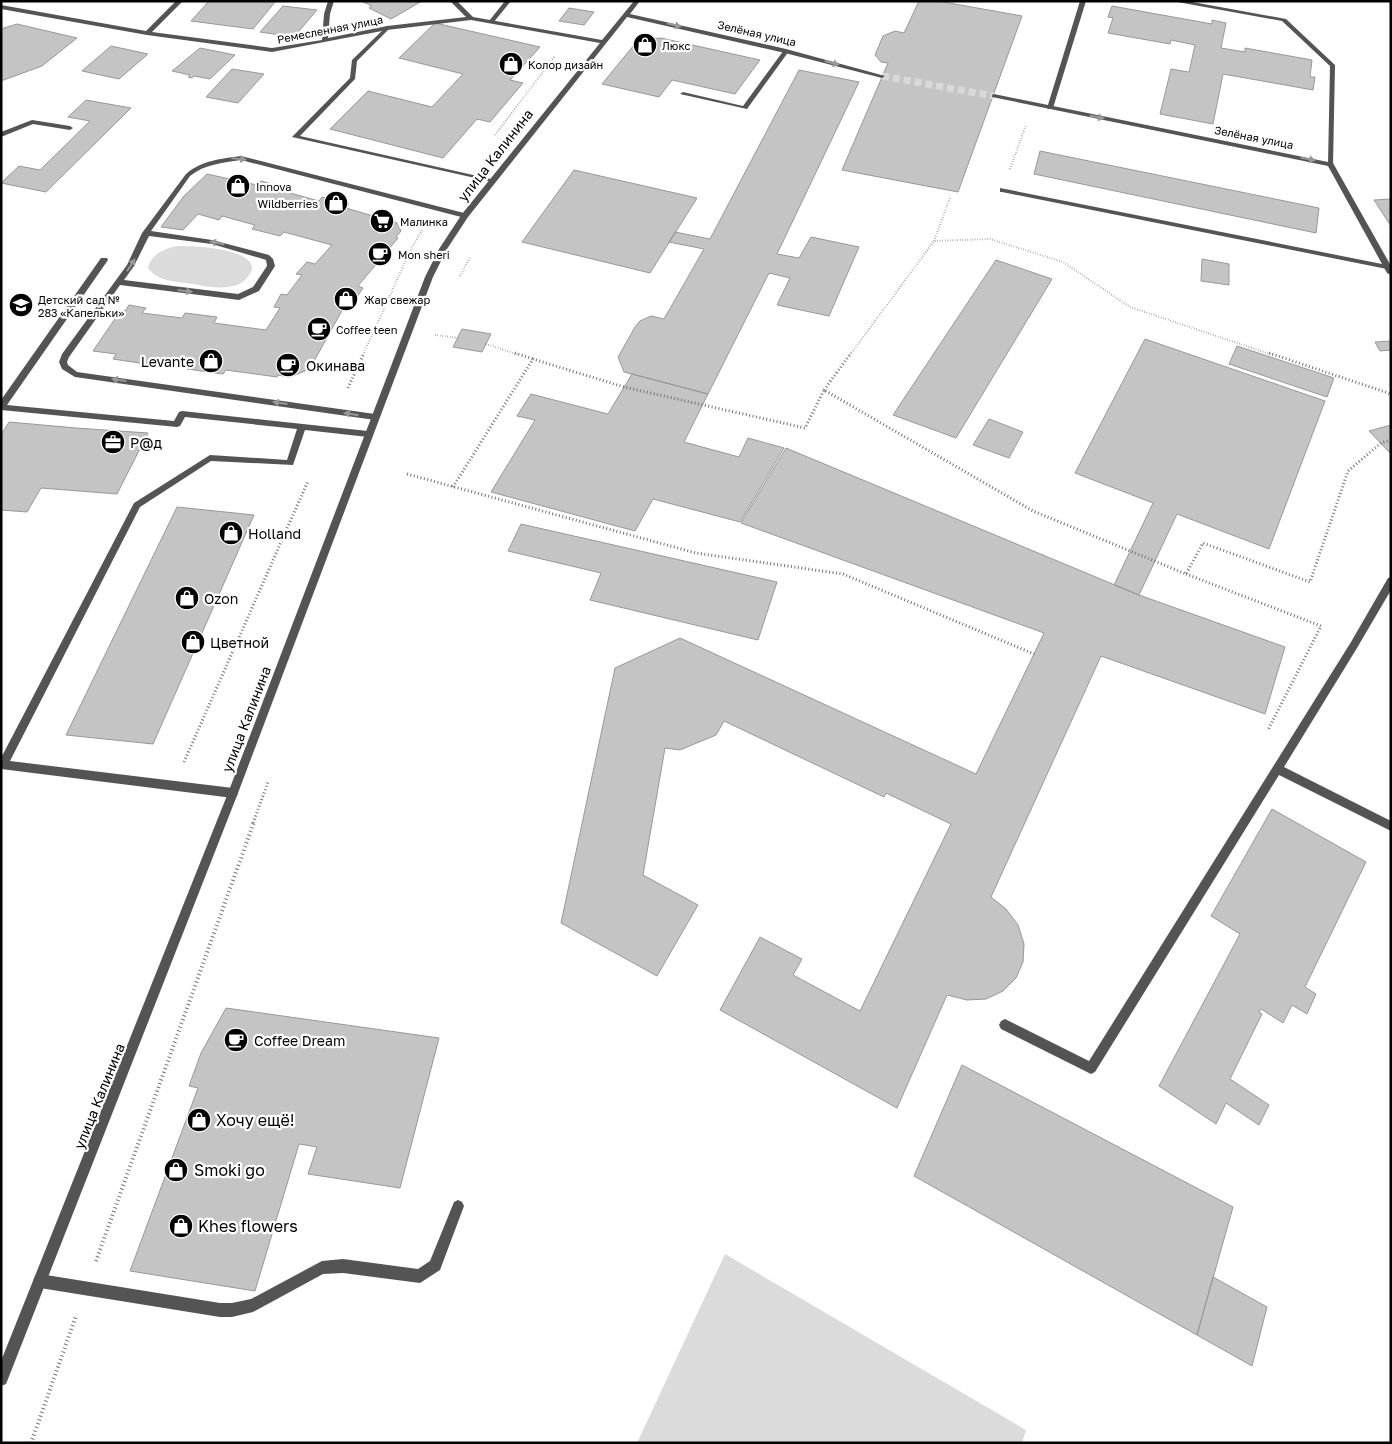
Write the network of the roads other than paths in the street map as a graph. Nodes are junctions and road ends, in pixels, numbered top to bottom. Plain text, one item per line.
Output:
1 (180, 1) edge
2 (331, 1) edge
3 (453, 1) edge
4 (508, 1) edge
5 (637, 1) edge
6 (1083, 1) edge
7 (1175, 1) edge
8 (1, 7) edge
9 (18, 11) junction
10 (626, 15) junction
11 (1, 17) edge
12 (471, 18) junction
13 (491, 22) junction
14 (387, 28) junction
15 (147, 33) junction
16 (325, 41) junction
17 (603, 42) junction
18 (786, 51) junction
19 (882, 76) tunnel mouth
20 (683, 94) dead end
21 (994, 96) tunnel mouth
22 (1050, 108) junction
23 (70, 128) dead end
24 (1, 135) edge
25 (1331, 164) junction
26 (491, 181) junction
27 (1002, 190) road end
28 (464, 216) junction
29 (146, 233) junction
30 (104, 260) dead end
31 (1389, 270) edge
32 (119, 282) junction
33 (1, 407) edge
34 (374, 417) junction
35 (302, 427) junction
36 (368, 434) junction
37 (1391, 581) edge
38 (1277, 769) junction
39 (233, 793) junction
40 (1391, 826) edge
41 (1004, 1025) dead end
42 (458, 1206) dead end
43 (40, 1281) junction
44 (1, 1379) edge

1 - 15 street
2 - 16 street
3 - 12 street
4 - 13 street
5 - 10 street, улица Калинина
6 - 22 street
7 - 25 street
8 - 9 street, Ремесленная улица
9 - 11 street
9 - 15 street, Ремесленная улица
10 - 17 street, улица Калинина
10 -> 18 street, Зелёная улица
12 - 13 street, Ремесленная улица
12 - 14 street, Ремесленная улица
13 - 17 street, Ремесленная улица
14 - 16 street, Ремесленная улица
14 - 26 street
15 - 16 street, Ремесленная улица
17 - 26 street, улица Калинина
18 -> 19 street, Зелёная улица
18 - 20 street
21 - 22 street, Зелёная улица
22 -> 25 street, Зелёная улица
23 - 24 street
25 - 31 street
26 - 28 street, улица Калинина
27 - 31 street
29 -> 28 street
28 - 34 street, улица Калинина
32 -> 29 street
32 -> 29 street
30 - 33 street
34 -> 32 street
33 - 35 street
34 - 36 street, улица Калинина
35 - 36 street
35 - 39 street
36 - 39 street, улица Калинина
37 - 38 street
38 - 40 street
38 - 41 street
39 - 43 street, улица Калинина
42 - 43 street
43 - 44 street, улица Калинина

